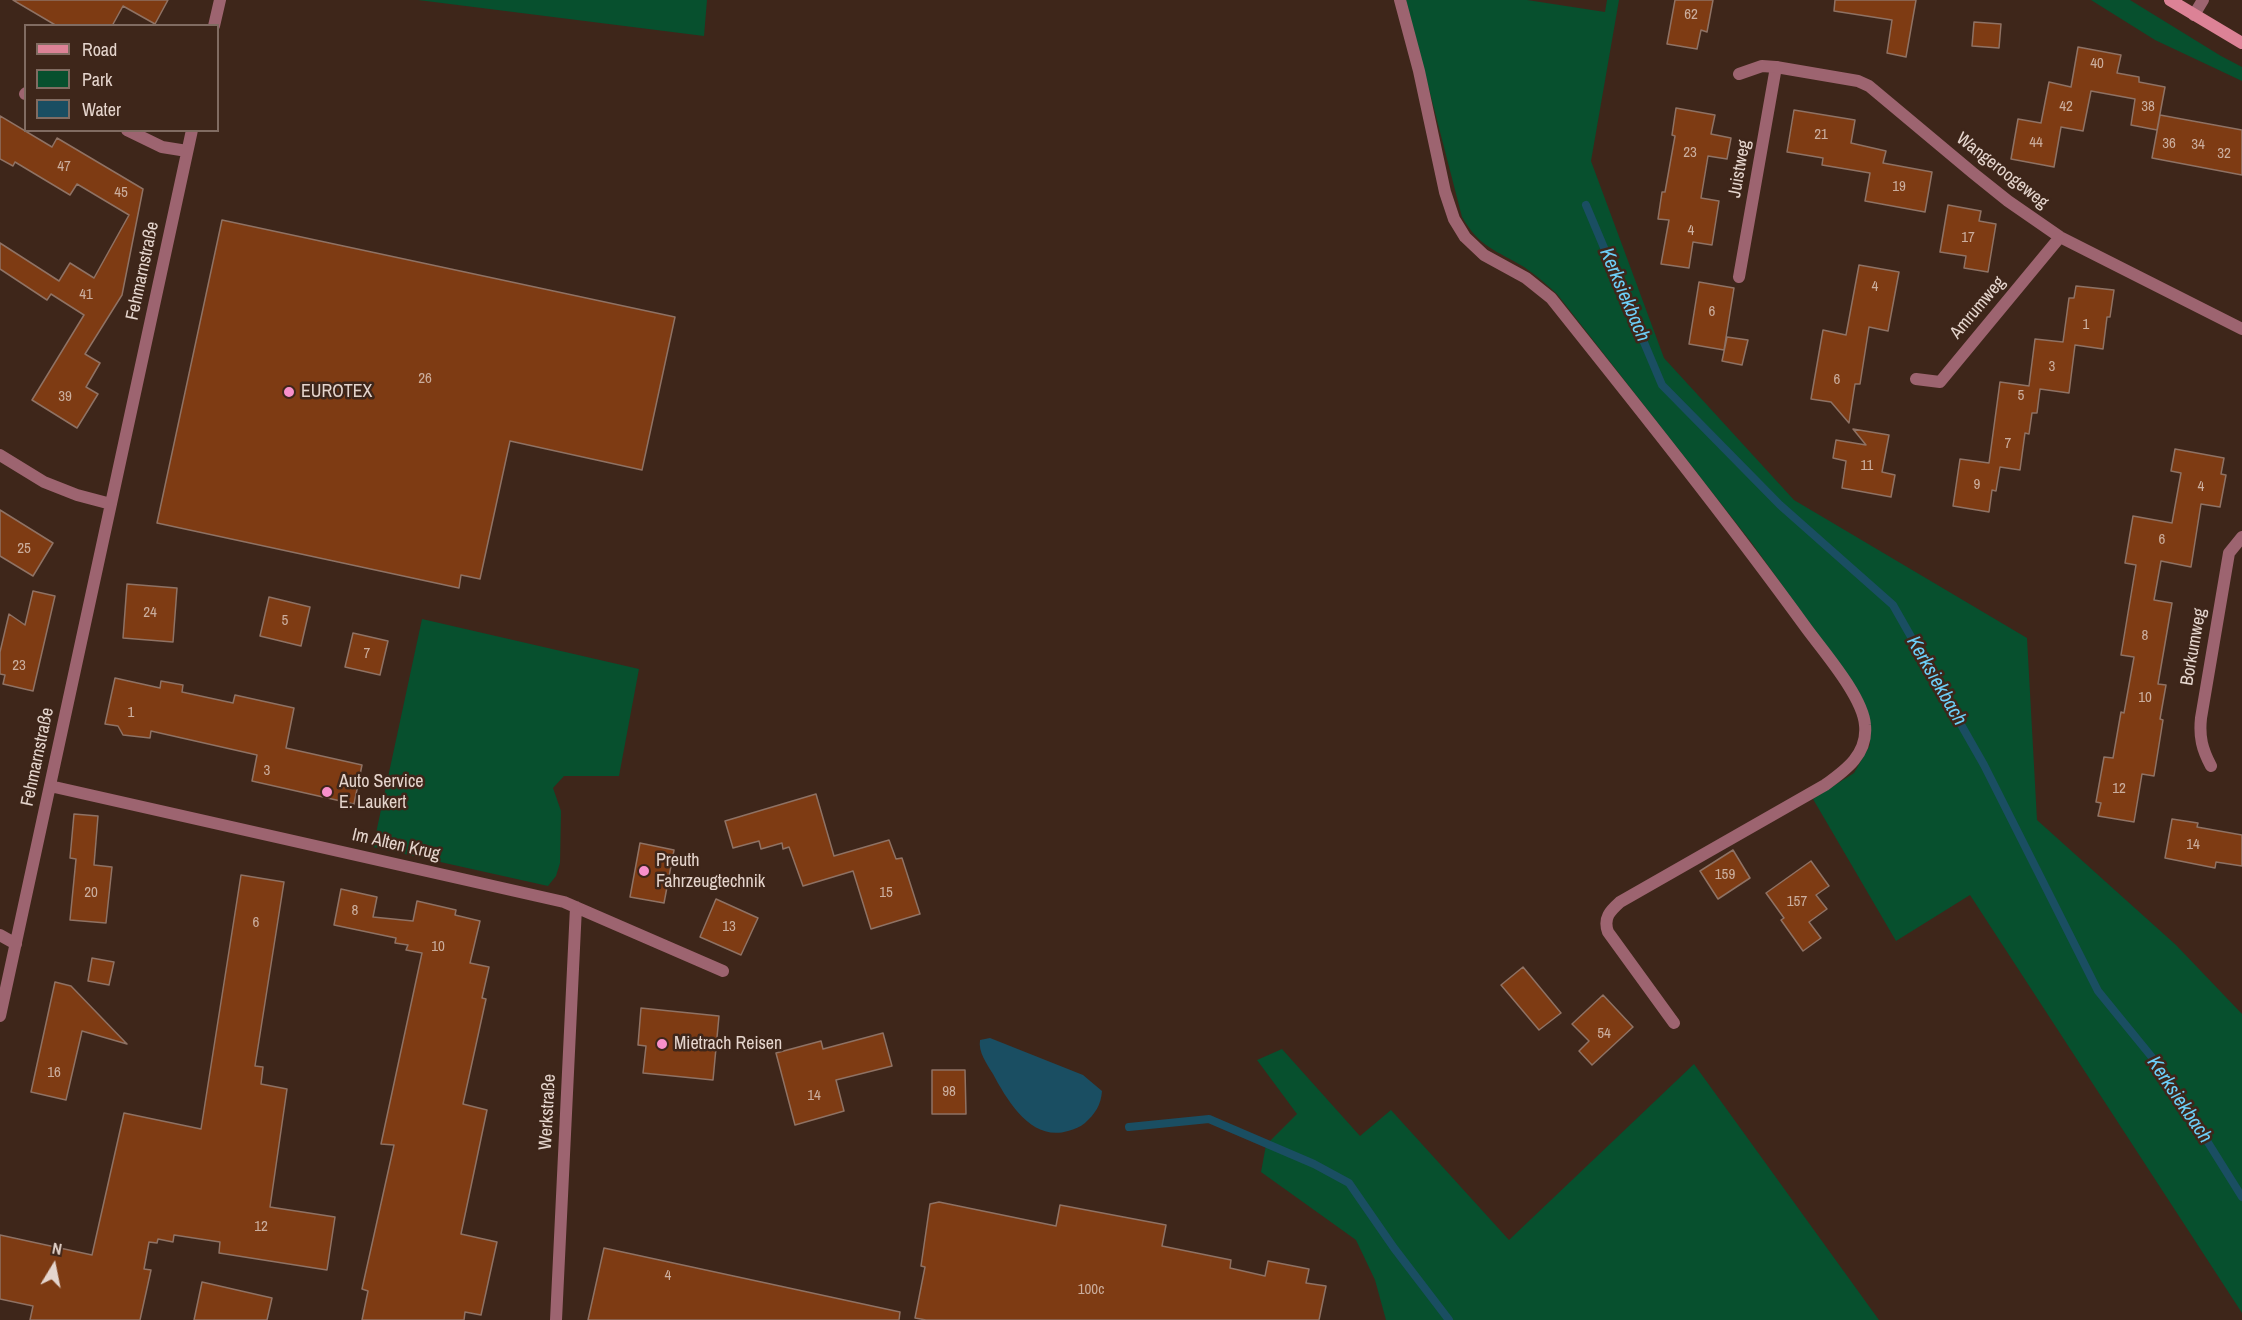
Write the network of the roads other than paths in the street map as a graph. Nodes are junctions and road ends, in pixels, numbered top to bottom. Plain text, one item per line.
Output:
1 (220, 0) edge
2 (1401, 0) edge
3 (2170, 0) edge
4 (2203, 0) edge
5 (2194, 15) junction
6 (214, 24) edge
7 (2242, 42) edge
8 (1776, 67) junction
9 (1739, 74) dead end
10 (131, 132) edge
11 (192, 132) edge
12 (187, 151) junction
13 (2060, 237) junction
14 (1739, 277) dead end
15 (2242, 329) edge
16 (1916, 379) dead end
17 (0, 455) edge
18 (111, 504) junction
19 (2242, 537) edge
20 (2211, 766) dead end
21 (50, 786) junction
22 (576, 907) junction
23 (0, 935) edge
24 (16, 944) junction
25 (723, 971) dead end
26 (0, 1017) edge
27 (1674, 1023) dead end
28 (556, 1320) edge

1 - 6 street
2 - 27 street
3 - 5 main road
4 - 5 street
5 - 7 main road
8 - 9 street, Wangeroogeweg
8 - 13 street, Wangeroogeweg
8 - 14 street, Juistweg
10 - 12 street
11 - 12 street, Fehmarnstraße
12 - 18 street, Fehmarnstraße
13 - 15 street, Wangeroogeweg
13 - 16 street, Amrumweg
17 - 18 street
18 - 21 street, Fehmarnstraße
19 - 20 street, Borkumweg
21 - 22 street, Im Alten Krug
21 - 24 street, Fehmarnstraße
22 - 25 street, Im Alten Krug
22 - 28 street, Werkstraße
23 - 24 street
24 - 26 street, Fehmarnstraße

